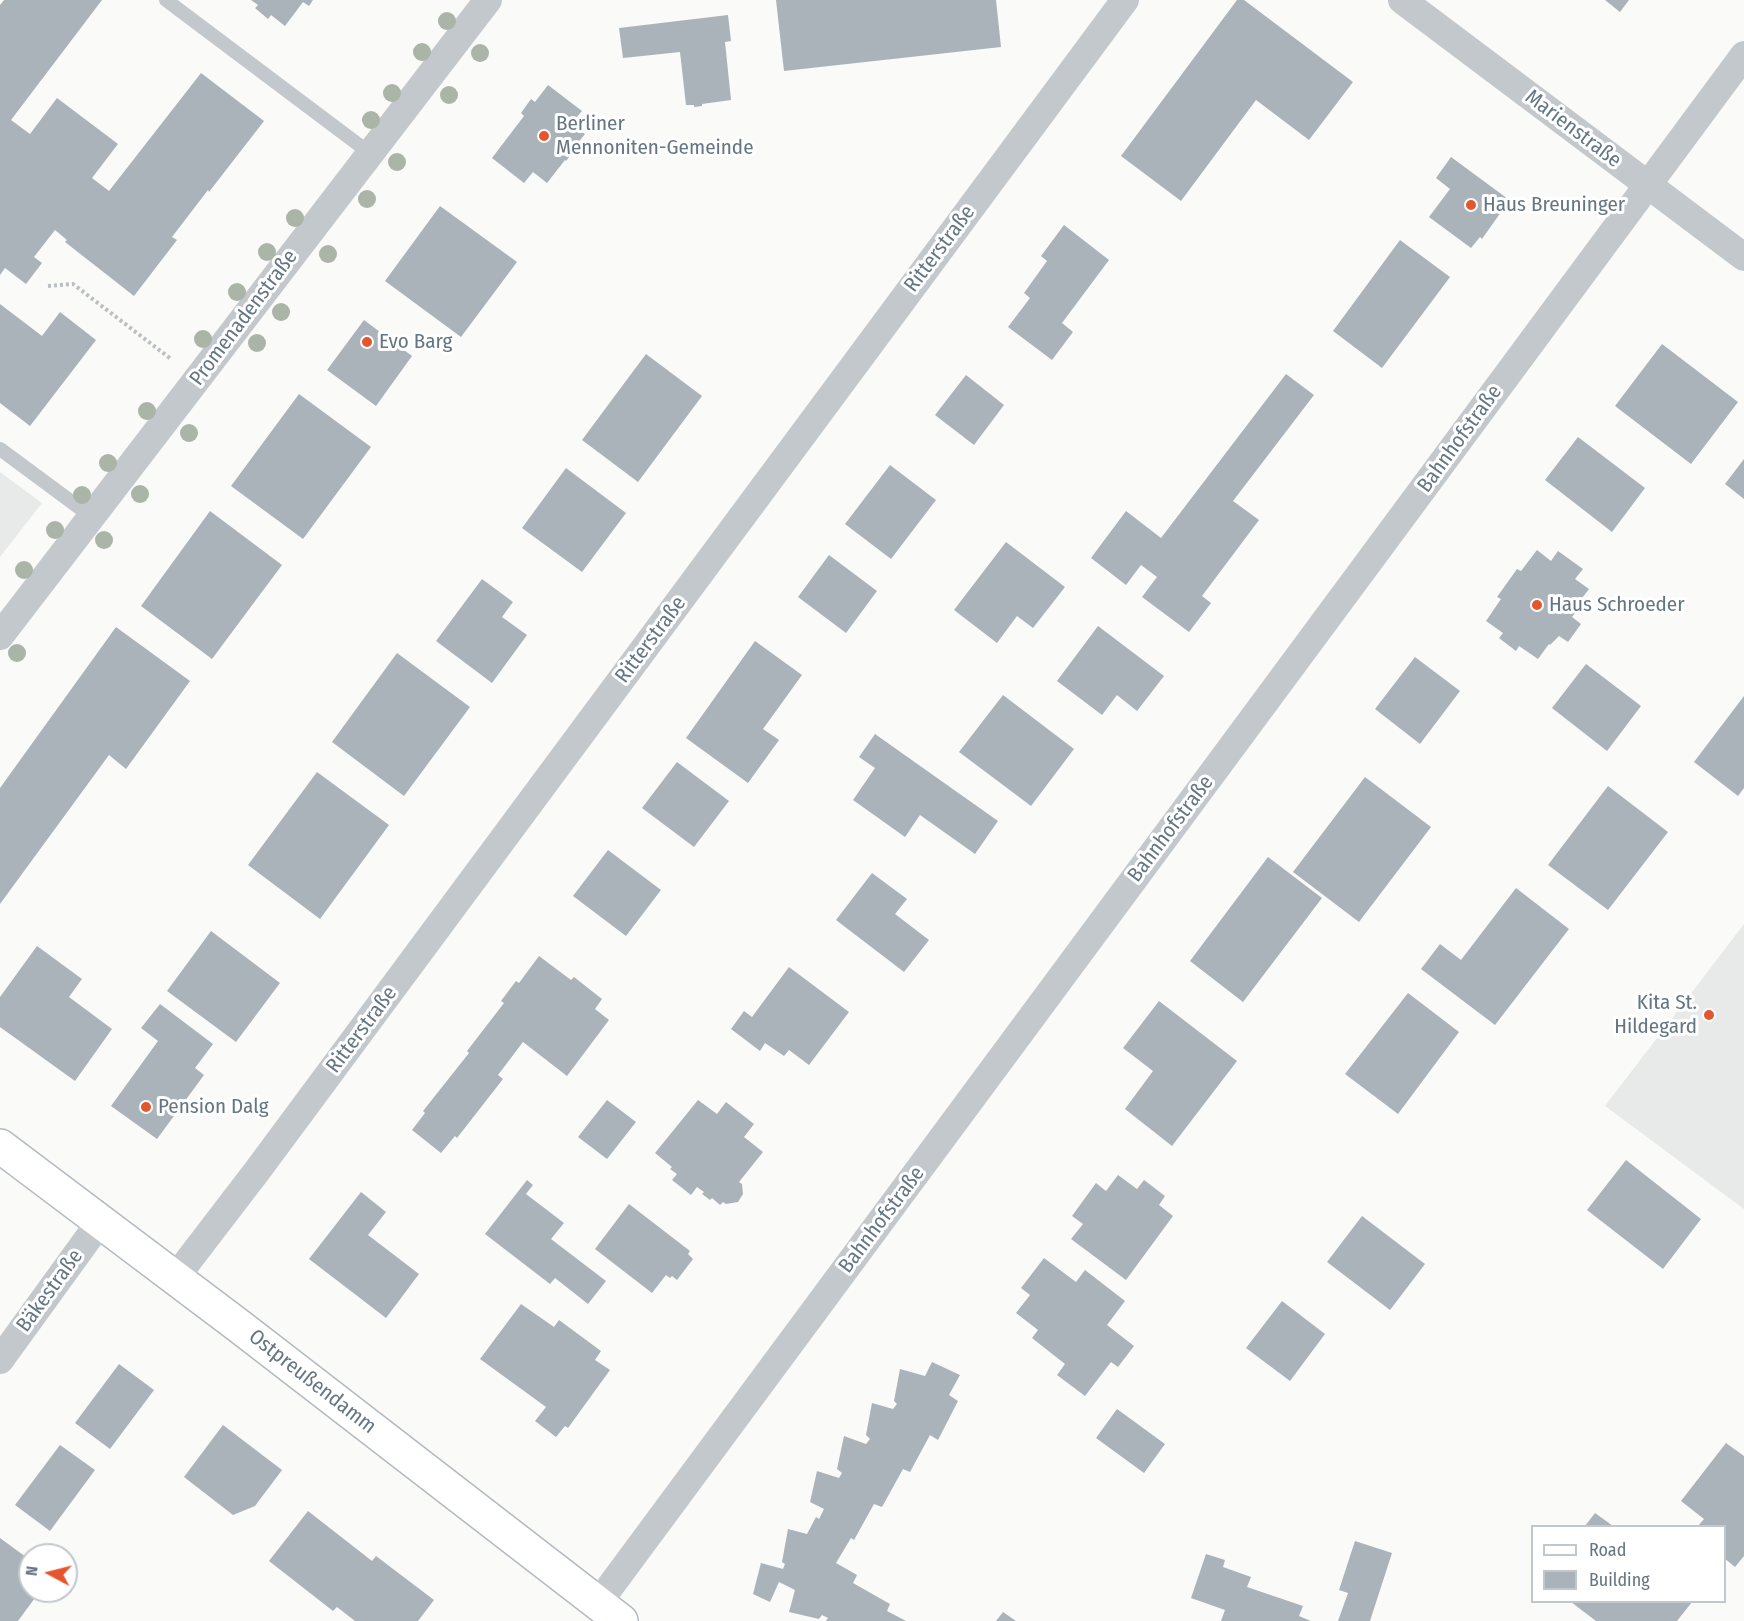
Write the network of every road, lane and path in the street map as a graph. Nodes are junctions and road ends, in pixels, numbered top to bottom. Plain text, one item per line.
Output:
1 (166, 0) edge
2 (488, 0) edge
3 (1125, 0) edge
4 (1402, 0) edge
5 (1744, 56) edge
6 (371, 153) junction
7 (1648, 185) junction
8 (1744, 257) edge
9 (48, 286) dead end
10 (198, 379) junction
11 (0, 449) edge
12 (92, 517) junction
13 (0, 636) edge
14 (0, 1146) edge
15 (100, 1222) junction
16 (175, 1278) junction
17 (0, 1360) edge
18 (610, 1612) edge

1 - 6 lane
2 - 6 street, Promenadenstraße
3 - 16 street, Ritterstraße
4 - 7 street, Marienstraße
5 - 7 street, Bahnhofstraße
6 - 10 street, Promenadenstraße
7 - 8 street, Marienstraße
7 - 18 street, Bahnhofstraße
9 - 10 path
10 - 12 street, Promenadenstraße
11 - 12 lane
12 - 13 street, Promenadenstraße
14 - 15 street, Ostpreußendamm
15 - 16 street, Ostpreußendamm
15 - 17 street, Bäkestraße
16 - 18 street, Ostpreußendamm

